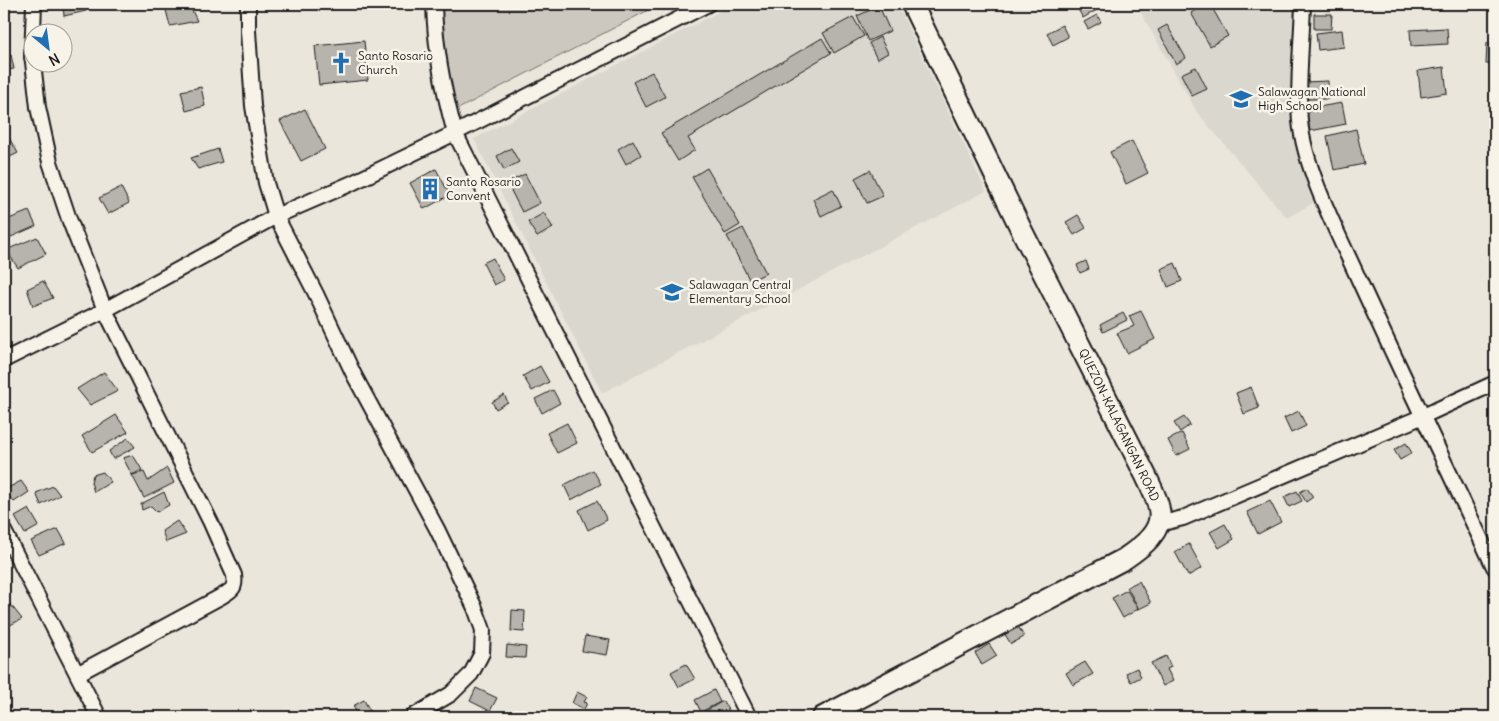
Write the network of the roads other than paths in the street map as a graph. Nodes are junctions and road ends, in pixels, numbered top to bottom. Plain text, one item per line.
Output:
1 (34, 4) edge
2 (248, 4) edge
3 (434, 4) edge
4 (708, 4) edge
5 (912, 4) edge
6 (1304, 4) edge
7 (33, 22) edge
8 (34, 72) edge
9 (454, 133) junction
10 (276, 216) junction
11 (105, 310) junction
12 (4, 360) edge
13 (1495, 383) edge
14 (1421, 417) junction
15 (1158, 524) junction
16 (4, 531) edge
17 (1494, 568) edge
18 (77, 674) junction
19 (100, 717) edge
20 (412, 717) edge
21 (749, 717) edge
22 (822, 717) edge

1 - 7 street
2 - 10 street
3 - 9 street
4 - 9 street
5 - 15 main road, QUEZON-KALAGANGAN ROAD
6 - 14 street
8 - 11 street
9 - 10 street
9 - 21 street
10 - 11 street
10 - 20 street
11 - 12 street
11 - 18 street
13 - 14 street
14 - 15 street
14 - 17 street
15 - 22 main road
16 - 18 street
18 - 19 street

